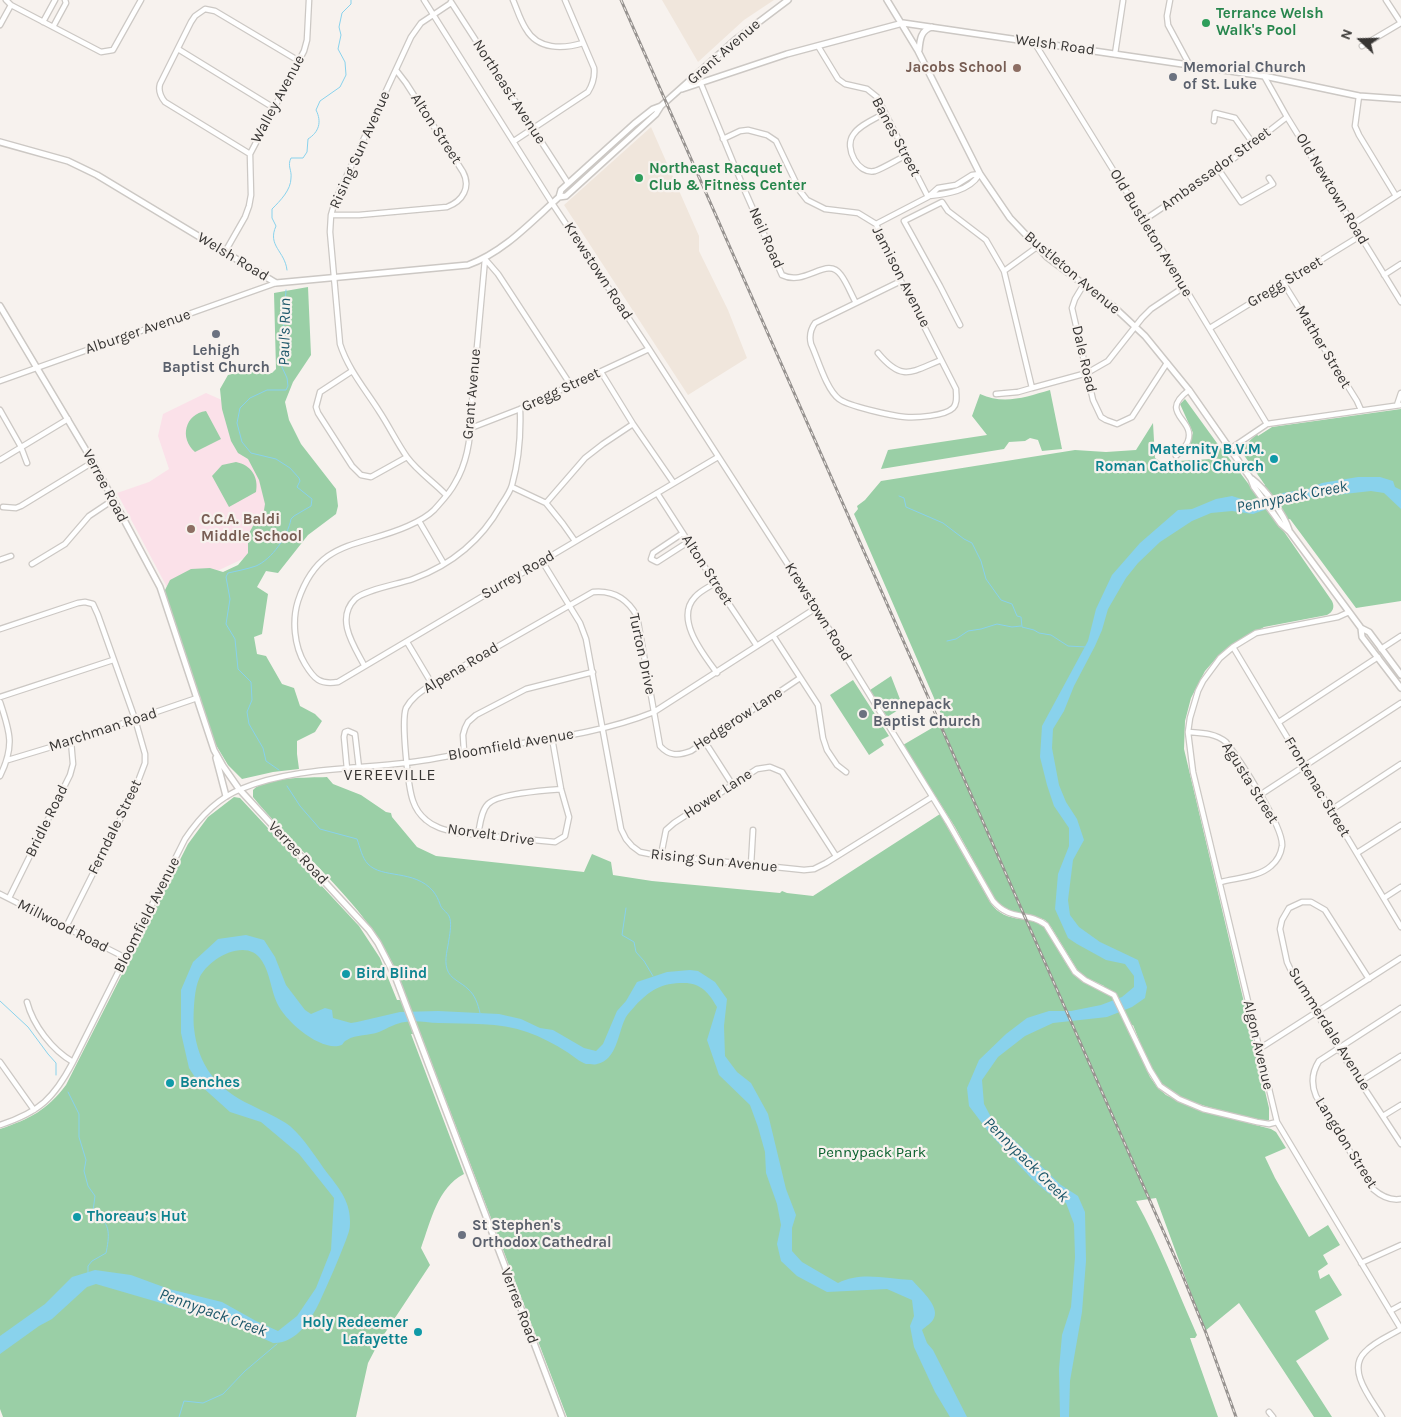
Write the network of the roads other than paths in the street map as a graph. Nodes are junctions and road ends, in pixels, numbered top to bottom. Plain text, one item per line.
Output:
1 (6, 0) edge
2 (55, 0) edge
3 (65, 0) edge
4 (141, 0) edge
5 (309, 0) edge
6 (424, 0) edge
7 (513, 0) edge
8 (565, 0) edge
9 (788, 0) edge
10 (888, 0) edge
11 (1170, 0) edge
12 (1386, 0) edge
13 (450, 1) edge
14 (1123, 1) edge
15 (11, 5) junction
16 (433, 14) junction
17 (43, 22) junction
18 (903, 23) junction
19 (1401, 23) edge
20 (0, 25) edge
21 (53, 27) junction
22 (933, 27) junction
23 (1034, 42) junction
24 (583, 43) junction
25 (818, 46) junction
26 (1362, 46) dead end
27 (178, 49) junction
28 (918, 51) junction
29 (1115, 54) junction
30 (299, 61) junction
31 (1188, 64) junction
32 (396, 70) junction
33 (698, 74) junction
34 (1264, 76) junction
35 (714, 80) junction
36 (701, 84) junction
37 (680, 90) junction
38 (1359, 96) junction
39 (1401, 99) edge
40 (661, 106) junction
41 (274, 108) junction
42 (886, 113) junction
43 (1288, 117) junction
44 (1214, 121) dead end
45 (533, 128) junction
46 (723, 139) junction
47 (514, 141) junction
48 (0, 142) edge
49 (1252, 142) junction
50 (250, 154) junction
51 (907, 155) junction
52 (1219, 170) junction
53 (980, 174) junction
54 (1269, 178) dead end
55 (568, 183) junction
56 (1399, 195) edge
57 (559, 197) junction
58 (928, 197) junction
59 (552, 203) junction
60 (331, 215) junction
61 (1144, 220) junction
62 (876, 224) junction
63 (1353, 224) junction
64 (1360, 236) junction
65 (1036, 247) junction
66 (225, 252) junction
67 (485, 259) junction
68 (1401, 264) edge
69 (1004, 271) junction
70 (1384, 275) junction
71 (333, 278) junction
72 (901, 280) junction
73 (276, 283) junction
74 (1084, 284) junction
75 (1284, 284) junction
76 (1184, 287) junction
77 (1401, 302) edge
78 (856, 303) junction
79 (0, 306) edge
80 (960, 325) dead end
81 (1135, 326) junction
82 (1210, 328) junction
83 (649, 349) junction
84 (878, 353) dead end
85 (941, 360) junction
86 (1167, 363) junction
87 (38, 368) junction
88 (352, 372) junction
89 (601, 372) junction
90 (1087, 373) junction
91 (0, 381) edge
92 (570, 384) junction
93 (1032, 388) junction
94 (1189, 390) junction
95 (1401, 393) edge
96 (996, 394) dead end
97 (1399, 405) edge
98 (520, 409) junction
99 (0, 410) edge
100 (1361, 410) junction
101 (68, 419) junction
102 (633, 424) junction
103 (1267, 424) junction
104 (471, 428) junction
105 (21, 447) junction
106 (1230, 449) junction
107 (1176, 456) dead end
108 (407, 457) junction
109 (718, 457) junction
110 (0, 460) edge
111 (93, 462) junction
112 (28, 463) dead end
113 (673, 482) junction
114 (512, 486) junction
115 (657, 493) junction
116 (446, 495) junction
117 (113, 500) junction
118 (546, 503) junction
119 (2, 507) dead end
120 (419, 521) junction
121 (682, 533) junction
122 (575, 542) junction
123 (688, 542) junction
124 (11, 556) dead end
125 (0, 560) edge
126 (542, 561) junction
127 (32, 564) dead end
128 (444, 564) junction
129 (715, 583) junction
130 (568, 604) junction
131 (816, 608) junction
132 (1349, 612) junction
133 (1361, 628) junction
134 (0, 629) edge
135 (774, 636) junction
136 (1401, 636) edge
137 (407, 642) junction
138 (757, 646) junction
139 (1233, 647) junction
140 (1381, 649) junction
141 (1378, 657) junction
142 (113, 660) junction
143 (364, 665) junction
144 (593, 672) junction
145 (717, 673) junction
146 (1401, 675) edge
147 (800, 678) junction
148 (317, 680) joint
149 (432, 684) junction
150 (1401, 688) edge
151 (0, 697) edge
152 (197, 698) junction
153 (0, 702) edge
154 (1401, 703) edge
155 (654, 712) junction
156 (135, 719) junction
157 (1279, 722) junction
158 (603, 729) junction
159 (1188, 732) junction
160 (552, 738) junction
161 (71, 741) junction
162 (705, 742) junction
163 (214, 750) junction
164 (464, 752) junction
165 (8, 760) junction
166 (407, 763) junction
167 (1401, 764) edge
168 (1305, 766) junction
169 (359, 768) junction
170 (348, 769) junction
171 (846, 772) dead end
172 (0, 776) edge
173 (732, 784) junction
174 (561, 788) junction
175 (239, 789) junction
176 (1260, 795) junction
177 (226, 796) junction
178 (932, 797) junction
179 (1330, 810) junction
180 (1401, 824) edge
181 (753, 830) dead end
182 (478, 834) junction
183 (1357, 853) junction
184 (661, 855) junction
185 (836, 856) junction
186 (751, 865) junction
187 (1221, 882) junction
188 (1401, 887) edge
189 (0, 894) edge
190 (9, 898) junction
191 (1384, 898) junction
192 (1401, 926) edge
193 (66, 927) junction
194 (126, 958) junction
195 (1401, 958) edge
196 (1369, 978) junction
197 (27, 1002) dead end
198 (1401, 1008) edge
199 (1316, 1013) junction
200 (1338, 1048) junction
201 (1259, 1049) junction
202 (1401, 1056) edge
203 (0, 1062) edge
204 (73, 1062) junction
205 (1361, 1081) junction
206 (1401, 1105) edge
207 (34, 1110) junction
208 (1383, 1116) junction
209 (1277, 1122) junction
210 (0, 1125) edge
211 (1401, 1144) edge
212 (1401, 1199) edge
213 (1401, 1245) edge
214 (1361, 1262) junction
215 (1401, 1305) edge
216 (1390, 1311) junction
217 (1401, 1330) edge
218 (1269, 1412) dead end
219 (562, 1417) edge
220 (1273, 1417) edge
221 (1382, 1417) edge

1 - 15 street
2 - 17 street
3 - 21 street
4 - 21 street
5 - 30 street, Walley Avenue
6 - 16 street, Krewstown Road
7 - 24 street
8 - 24 street
9 - 33 main road, Grant Avenue
10 - 18 main road, Bustleton Avenue
11 - 31 street
12 - 19 street
13 - 16 street, Rising Sun Avenue
13 - 45 street, Northeast Avenue
14 - 29 street
15 - 17 street
15 - 20 street
16 - 32 street, Rising Sun Avenue
16 - 47 street, Krewstown Road
17 - 21 street
18 - 22 main road, Welsh Road
18 - 25 main road, Welsh Road
18 - 28 main road, Bustleton Avenue
19 - 26 street
22 - 23 main road, Welsh Road
22 - 28 main road
23 - 29 main road, Welsh Road
23 - 61 street, Old Bustleton Avenue
24 - 45 street
25 - 35 main road, Welsh Road
25 - 42 street, Banes Street
27 - 30 street
27 - 41 street
27 - 50 street
28 - 53 main road, Bustleton Avenue
29 - 31 main road, Welsh Road
30 - 41 street, Walley Avenue
31 - 34 main road, Welsh Road
32 - 60 street, Rising Sun Avenue
32 - 60 street, Alton Street
33 - 35 main road
33 - 37 main road, Grant Avenue
34 - 38 main road, Welsh Road
34 - 43 street, Old Newtown Road
35 - 36 main road, Welsh Road
36 - 37 main road, Welsh Road
36 - 46 street, Neil Road
37 - 40 main road, Grant Avenue
38 - 39 main road, Welsh Road
38 - 56 street
40 - 55 main road, Grant Avenue
40 - 57 main road, Grant Avenue
41 - 50 street, Walley Avenue
42 - 51 street, Banes Street
42 - 51 street
43 - 49 street, Ambassador Street
43 - 63 street, Old Newtown Road
44 - 49 street
45 - 47 street
45 - 55 street, Northeast Avenue
46 - 62 street, Jamison Avenue
46 - 78 street, Neil Road
47 - 59 street, Krewstown Road
48 - 66 main road, Welsh Road
49 - 52 street, Ambassador Street
50 - 66 street, Walley Avenue
51 - 58 street, Banes Street
52 - 54 street
52 - 61 street, Ambassador Street
53 - 58 street
53 - 65 main road, Bustleton Avenue
55 - 57 main road, Grant Avenue
56 - 63 street
57 - 59 main road, Grant Avenue
58 - 62 street
59 - 67 main road, Grant Avenue
59 - 83 street, Krewstown Road
60 - 71 street, Rising Sun Avenue
61 - 76 street, Old Bustleton Avenue
62 - 72 street, Jamison Avenue
63 - 64 street, Old Newtown Road
64 - 70 street, Old Newtown Road
64 - 75 street, Gregg Street
65 - 69 street
65 - 74 main road, Bustleton Avenue
66 - 73 main road, Welsh Road
67 - 71 main road, Welsh Road
67 - 92 street
67 - 104 street, Grant Avenue
68 - 70 street
69 - 80 street
69 - 93 street
70 - 77 street, Old Newtown Road
71 - 73 main road, Welsh Road
71 - 88 street, Rising Sun Avenue
72 - 78 street
72 - 85 street, Jamison Avenue
73 - 87 street, Alburger Avenue
74 - 81 main road, Bustleton Avenue
74 - 90 street, Dale Road
75 - 82 street, Gregg Street
75 - 100 street, Mather Street
76 - 81 street
76 - 82 street, Old Bustleton Avenue
78 - 85 street, Jamison Avenue
79 - 87 main road, Verree Road
81 - 86 main road, Bustleton Avenue
81 - 90 street
82 - 103 street, Old Bustleton Avenue
83 - 89 street, Gregg Street
83 - 109 street, Krewstown Road
84 - 85 street
86 - 90 street, Dale Road
86 - 94 main road, Bustleton Avenue
87 - 91 street, Alburger Avenue
87 - 101 main road, Verree Road
88 - 108 street, Rising Sun Avenue
88 - 108 street
89 - 92 street, Gregg Street
89 - 102 street
90 - 93 street
92 - 98 street, Gregg Street
93 - 96 street
94 - 106 main road, Bustleton Avenue
94 - 107 street
95 - 97 street
97 - 100 street
98 - 104 street, Gregg Street
98 - 114 street
99 - 105 street
100 - 103 street
101 - 105 street
101 - 111 main road, Verree Road
102 - 113 street
102 - 118 street
103 - 106 street
104 - 116 street, Grant Avenue
105 - 110 street
105 - 112 street
106 - 132 main road, Bustleton Avenue
108 - 116 street, Rising Sun Avenue
109 - 113 street, Surrey Road
109 - 131 street, Krewstown Road
111 - 117 main road, Verree Road
111 - 119 street
113 - 115 street, Surrey Road
114 - 118 street
114 - 128 street
115 - 121 street, Alton Street
115 - 122 street, Surrey Road
116 - 120 street, Grant Avenue
117 - 127 street
117 - 152 main road, Verree Road
118 - 122 street
120 - 128 street
120 - 148 street, Grant Avenue
121 - 123 street, Alton Street
121 - 123 street
122 - 126 street, Surrey Road
123 - 129 street, Alton Street
124 - 125 street
126 - 130 street, Rising Sun Avenue
126 - 137 street, Surrey Road
128 - 143 street
129 - 138 street, Alton Street
129 - 145 street
130 - 144 street, Rising Sun Avenue
130 - 149 street, Alpena Road
130 - 155 street, Turton Drive
131 - 135 street, Bloomfield Avenue
131 - 178 street, Krewstown Road
132 - 133 main road, Bustleton Avenue
132 - 139 street, Algon Avenue
133 - 140 main road, Bustleton Avenue
133 - 141 main road, Bustleton Avenue
134 - 142 street, Ferndale Street
135 - 138 street, Bloomfield Avenue
135 - 147 street
136 - 140 street
137 - 143 street, Surrey Road
137 - 149 street
138 - 145 street, Bloomfield Avenue
139 - 157 street, Frontenac Street
139 - 159 street, Algon Avenue
140 - 146 main road, Bustleton Avenue
141 - 150 main road, Bustleton Avenue
141 - 157 street
142 - 151 street
142 - 156 street, Ferndale Street
143 - 148 street, Surrey Road
144 - 158 street, Rising Sun Avenue
144 - 164 street
145 - 155 street, Bloomfield Avenue
147 - 162 street, Hedgerow Lane
147 - 171 street
149 - 166 street, Alpena Road
152 - 156 street, Marchman Road
152 - 163 main road, Verree Road
153 - 165 street
154 - 168 street
155 - 158 street, Bloomfield Avenue
155 - 162 street, Hedgerow Lane
156 - 161 street, Marchman Road
156 - 193 street, Ferndale Street
157 - 168 street, Frontenac Street
158 - 160 street, Bloomfield Avenue
158 - 184 street, Rising Sun Avenue
159 - 176 street, Agusta Street
159 - 187 street, Algon Avenue
160 - 164 street, Bloomfield Avenue
160 - 174 street
161 - 165 street, Marchman Road
161 - 190 street, Bridle Road
162 - 173 street
163 - 175 main road, Verree Road
163 - 177 main road
164 - 166 street, Bloomfield Avenue
165 - 172 street
166 - 169 street, Bloomfield Avenue
166 - 182 street, Norvelt Drive
167 - 179 street
168 - 176 street
168 - 179 street, Frontenac Street
169 - 170 street, Bloomfield Avenue
169 - 170 street
170 - 175 street, Bloomfield Avenue
173 - 184 street, Hower Lane
173 - 185 street, Hower Lane
174 - 182 street
174 - 182 street, Norvelt Drive
175 - 177 street, Bloomfield Avenue
175 - 219 main road, Verree Road
176 - 187 street, Agusta Street
177 - 194 street, Bloomfield Avenue
178 - 185 street, Rising Sun Avenue
178 - 209 street, Krewstown Road
179 - 183 street, Frontenac Street
180 - 183 street
181 - 186 street
183 - 191 street, Frontenac Street
184 - 186 street, Rising Sun Avenue
185 - 186 street, Rising Sun Avenue
187 - 201 street, Algon Avenue
188 - 191 street
189 - 190 street, Millwood Road
190 - 193 street, Millwood Road
191 - 192 street, Frontenac Street
193 - 194 street, Millwood Road
194 - 204 street, Bloomfield Avenue
195 - 196 street
196 - 199 street
196 - 199 street, Summerdale Avenue
197 - 204 street
198 - 200 street, Langdon Street
199 - 200 street, Summerdale Avenue
199 - 201 street
200 - 205 street, Summerdale Avenue
200 - 212 street, Langdon Street
201 - 209 street, Algon Avenue
202 - 205 street
203 - 207 street
204 - 207 street, Bloomfield Avenue
205 - 208 street, Summerdale Avenue
206 - 208 street
207 - 210 street, Bloomfield Avenue
208 - 211 street, Summerdale Avenue
209 - 214 street, Algon Avenue
213 - 214 street
214 - 216 street, Algon Avenue
215 - 216 street
216 - 217 street, Algon Avenue
217 - 221 street
218 - 220 street

